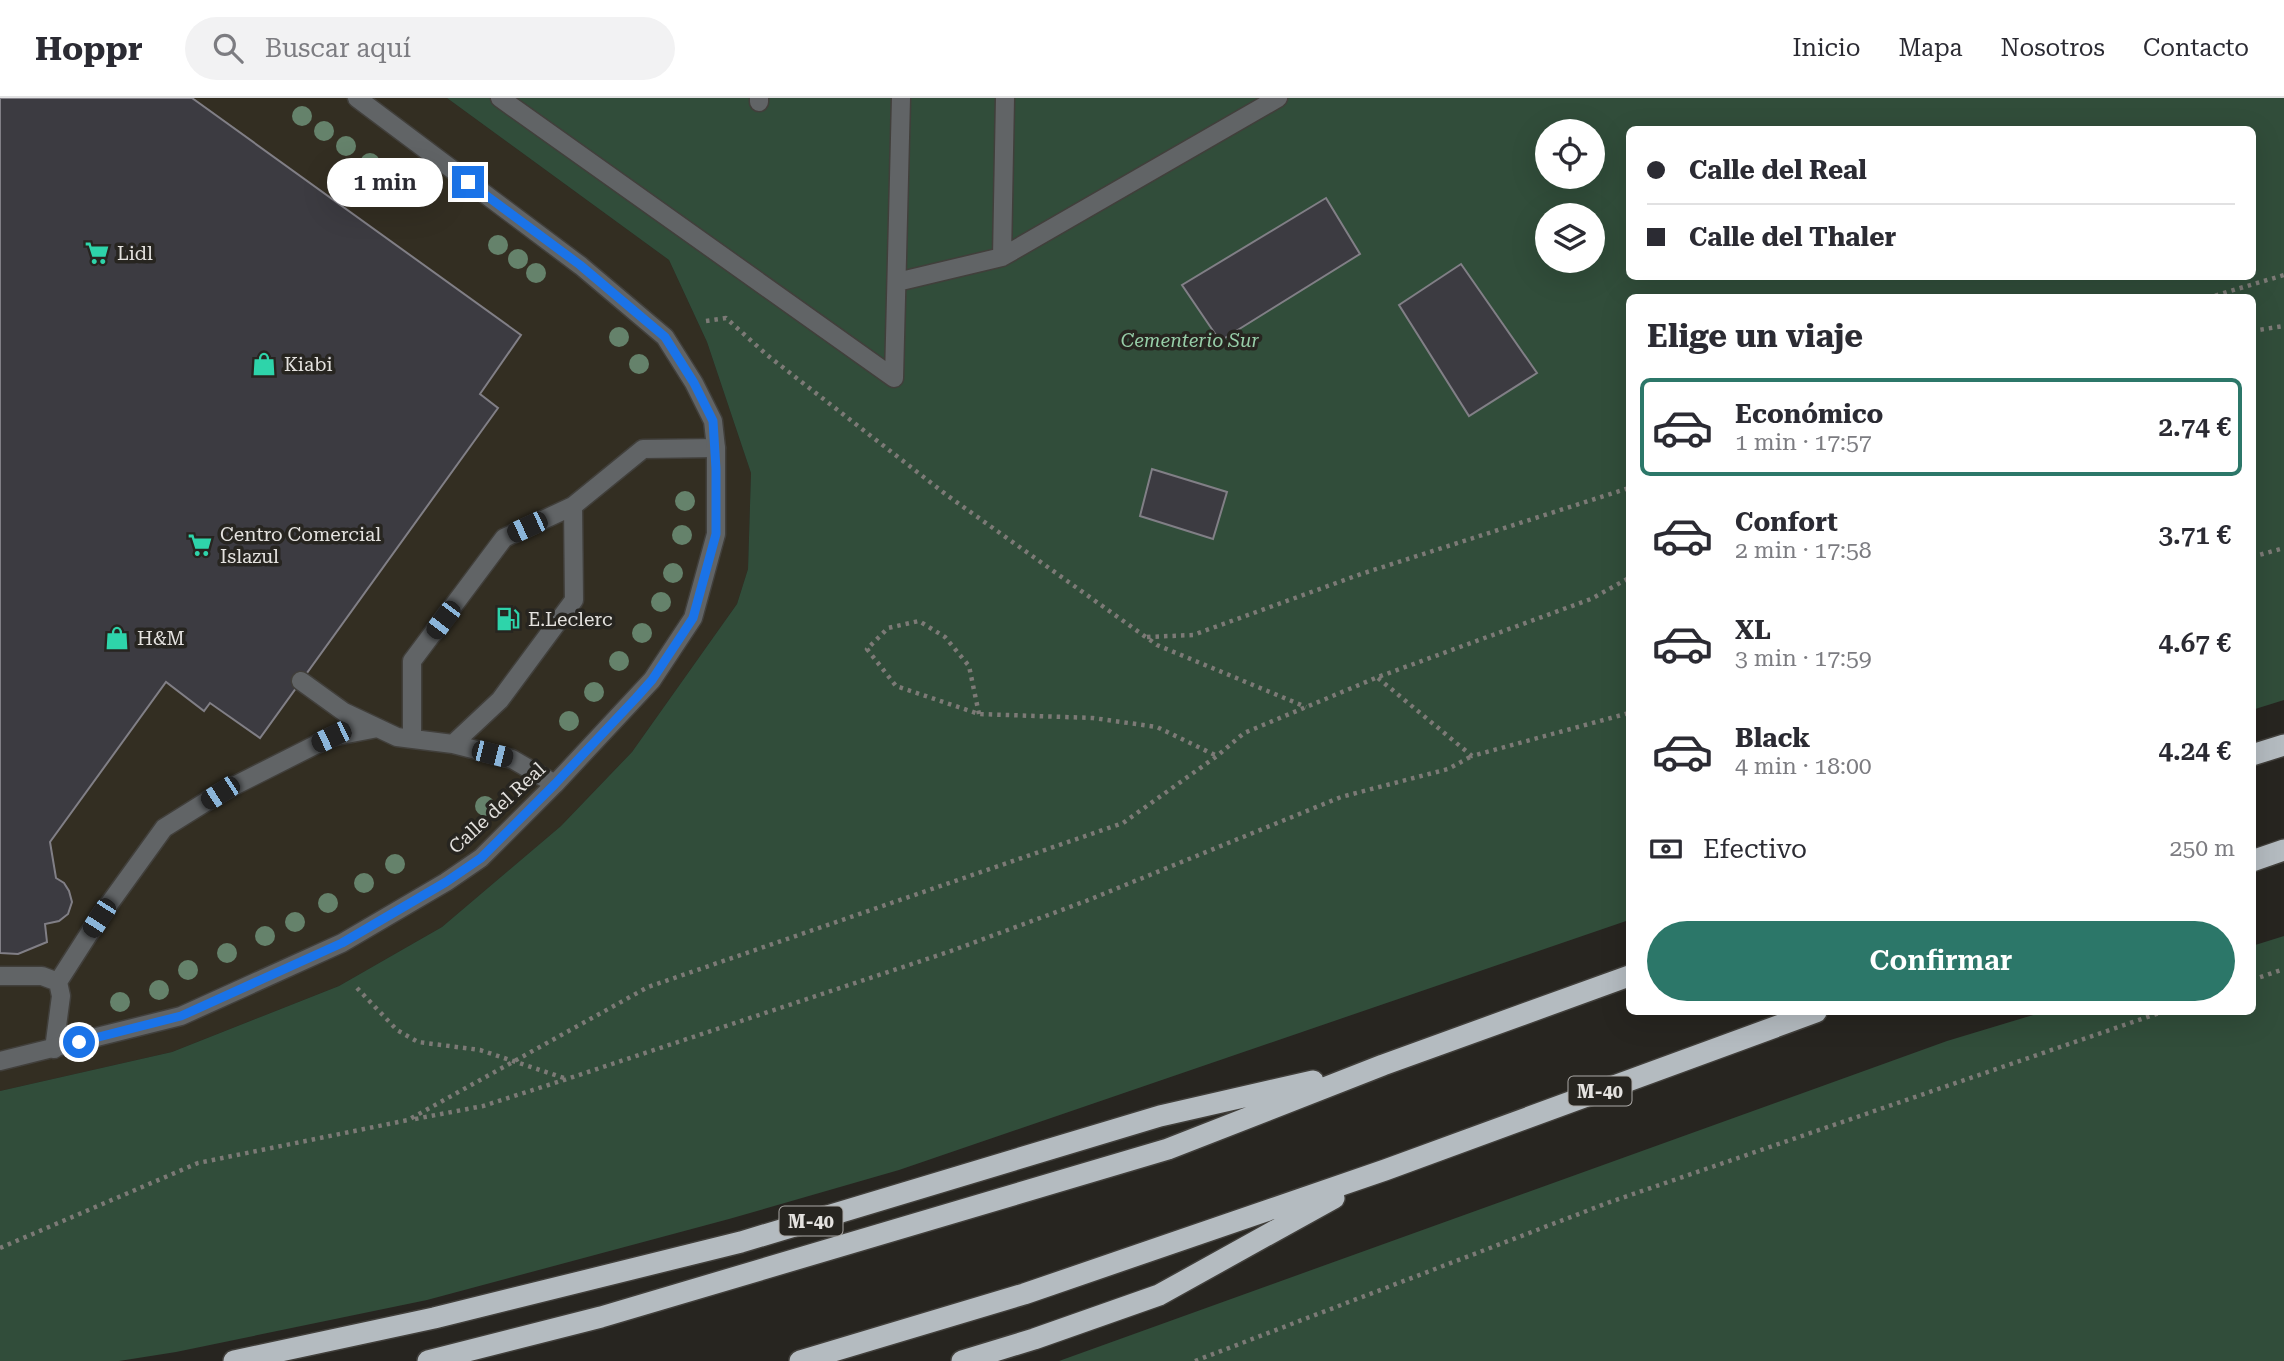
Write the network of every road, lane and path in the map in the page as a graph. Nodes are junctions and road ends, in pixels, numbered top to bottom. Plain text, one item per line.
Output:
1 (356, 98) edge
2 (500, 98) edge
3 (901, 98) edge
4 (1005, 98) edge
5 (1278, 98) edge
6 (1002, 257) junction
7 (2284, 275) edge
8 (897, 282) junction
9 (2220, 294) edge
10 (706, 321) dead end
11 (2284, 326) edge
12 (2256, 330) edge
13 (716, 448) junction
14 (1626, 489) edge
15 (573, 506) junction
16 (2284, 548) edge
17 (2256, 556) edge
18 (1626, 580) edge
19 (1146, 637) junction
20 (1378, 677) junction
21 (301, 681) dead end
22 (1307, 707) junction
23 (979, 714) junction
24 (1626, 714) edge
25 (378, 728) junction
26 (412, 739) junction
27 (453, 744) junction
28 (2284, 745) edge
29 (2256, 754) edge
30 (1217, 756) junction
31 (1472, 756) junction
32 (555, 784) junction
33 (2284, 850) edge
34 (2256, 860) edge
35 (2284, 969) edge
36 (0, 975) edge
37 (1626, 976) edge
38 (2256, 979) edge
39 (58, 982) junction
40 (357, 988) dead end
41 (1808, 1015) edge
42 (2153, 1015) edge
43 (54, 1049) junction
44 (0, 1061) edge
45 (515, 1062) junction
46 (1383, 1065) junction
47 (567, 1080) junction
48 (408, 1121) junction
49 (1385, 1170) junction
50 (0, 1248) edge
51 (234, 1361) edge
52 (428, 1361) edge
53 (800, 1361) edge
54 (962, 1361) edge
55 (1195, 1361) edge

1 - 13 street, Calle del Real
2 - 8 street
3 - 8 street
4 - 6 street
5 - 6 street
6 - 8 street
7 - 9 path
10 - 19 path
11 - 12 path
13 - 15 street
13 - 32 street, Calle del Real
14 - 19 path
15 - 26 street
15 - 27 street
16 - 17 path
18 - 20 path
19 - 22 path
20 - 22 path
20 - 31 path
21 - 25 street
22 - 30 path
23 - 23 path
23 - 30 path
24 - 31 path
25 - 26 street
25 - 39 street
26 - 27 street
27 - 32 street
28 - 29 highway
30 - 45 path
31 - 47 path
32 - 43 street, Calle del Real
33 - 34 highway
35 - 38 path
36 - 39 street
37 - 46 highway, M-40
39 - 43 street
40 - 45 path
41 - 49 highway, M-40
42 - 55 path
43 - 44 street, Calle del Real
45 - 47 path
45 - 48 path
46 - 51 highway, M-40
46 - 52 highway, M-40
47 - 48 path
48 - 50 path
49 - 53 highway, M-40
49 - 54 highway, M-40

